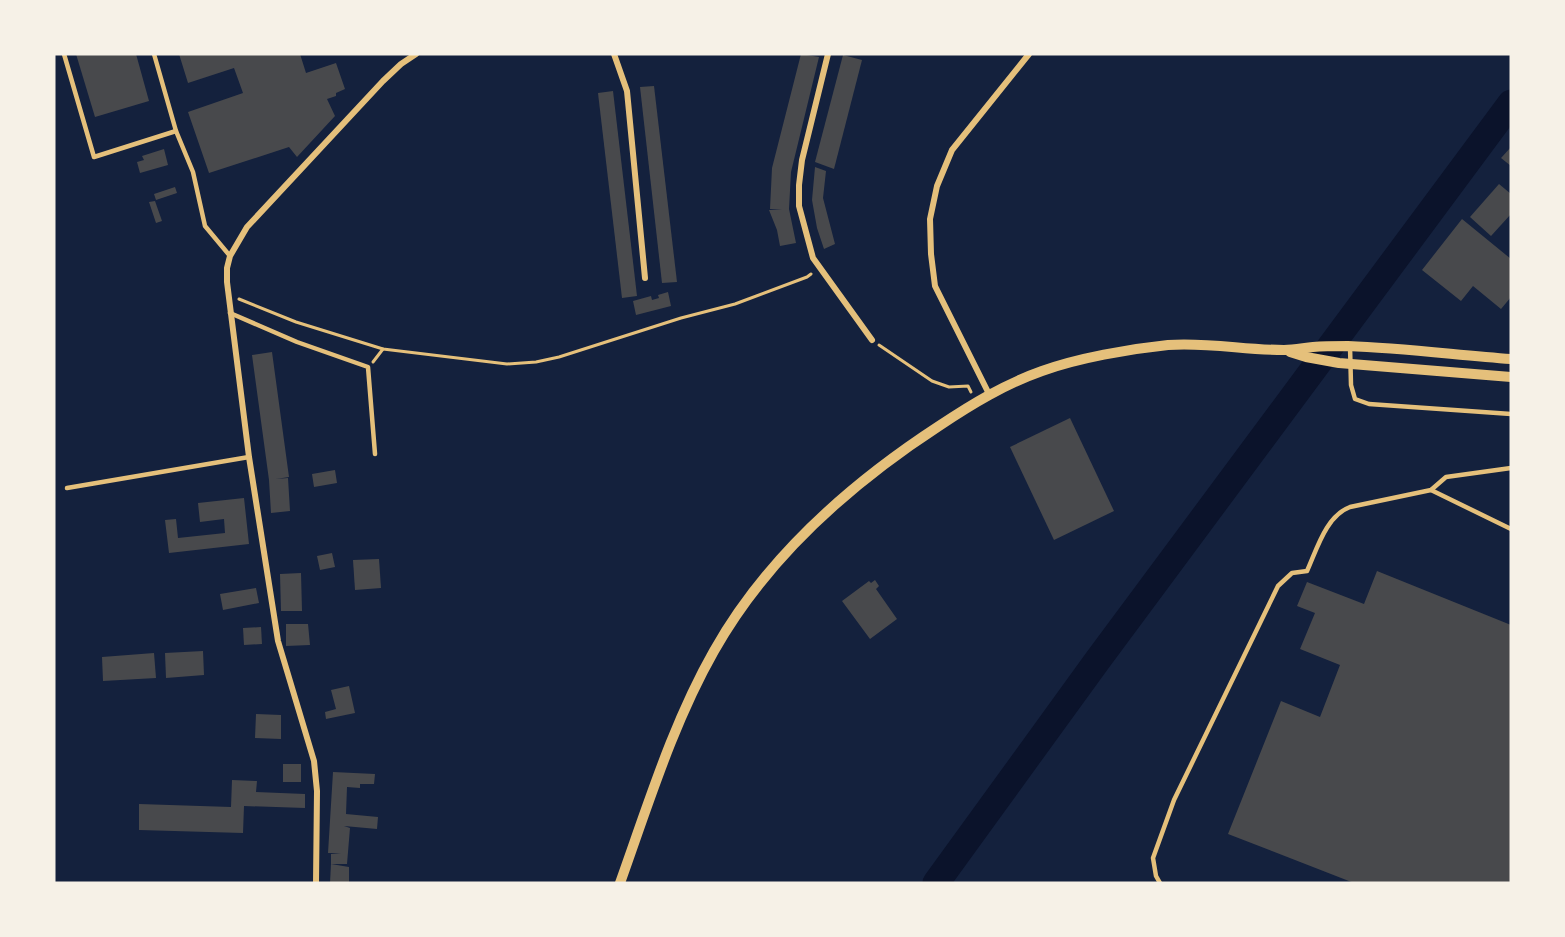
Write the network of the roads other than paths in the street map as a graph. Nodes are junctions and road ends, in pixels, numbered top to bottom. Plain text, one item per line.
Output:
1 (64, 54) edge
2 (154, 54) edge
3 (416, 54) edge
4 (614, 54) edge
5 (828, 54) edge
6 (1029, 54) edge
7 (176, 130) junction
8 (230, 256) junction
9 (645, 278) dead end
10 (230, 313) junction
11 (872, 340) road end
12 (1350, 346) junction
13 (1286, 351) junction
14 (1511, 360) edge
15 (1351, 364) junction
16 (1511, 377) edge
17 (989, 394) junction
18 (1511, 414) edge
19 (375, 454) dead end
20 (249, 457) junction
21 (1511, 468) edge
22 (66, 488) dead end
23 (1431, 490) junction
24 (1511, 529) edge
25 (316, 883) edge
26 (620, 883) edge
27 (1160, 883) edge

1 - 7 lane
2 - 7 lane
3 - 8 street
4 - 9 street
5 - 11 street
6 - 17 street
7 - 8 lane
8 - 10 street
10 - 19 lane
10 - 20 street
12 - 13 street
12 - 14 street
12 - 15 lane
13 - 15 street
13 - 17 street
15 - 16 street
15 - 18 lane
17 - 26 street
20 - 22 lane
20 - 25 street
21 - 23 lane
23 - 24 lane
23 - 27 lane

